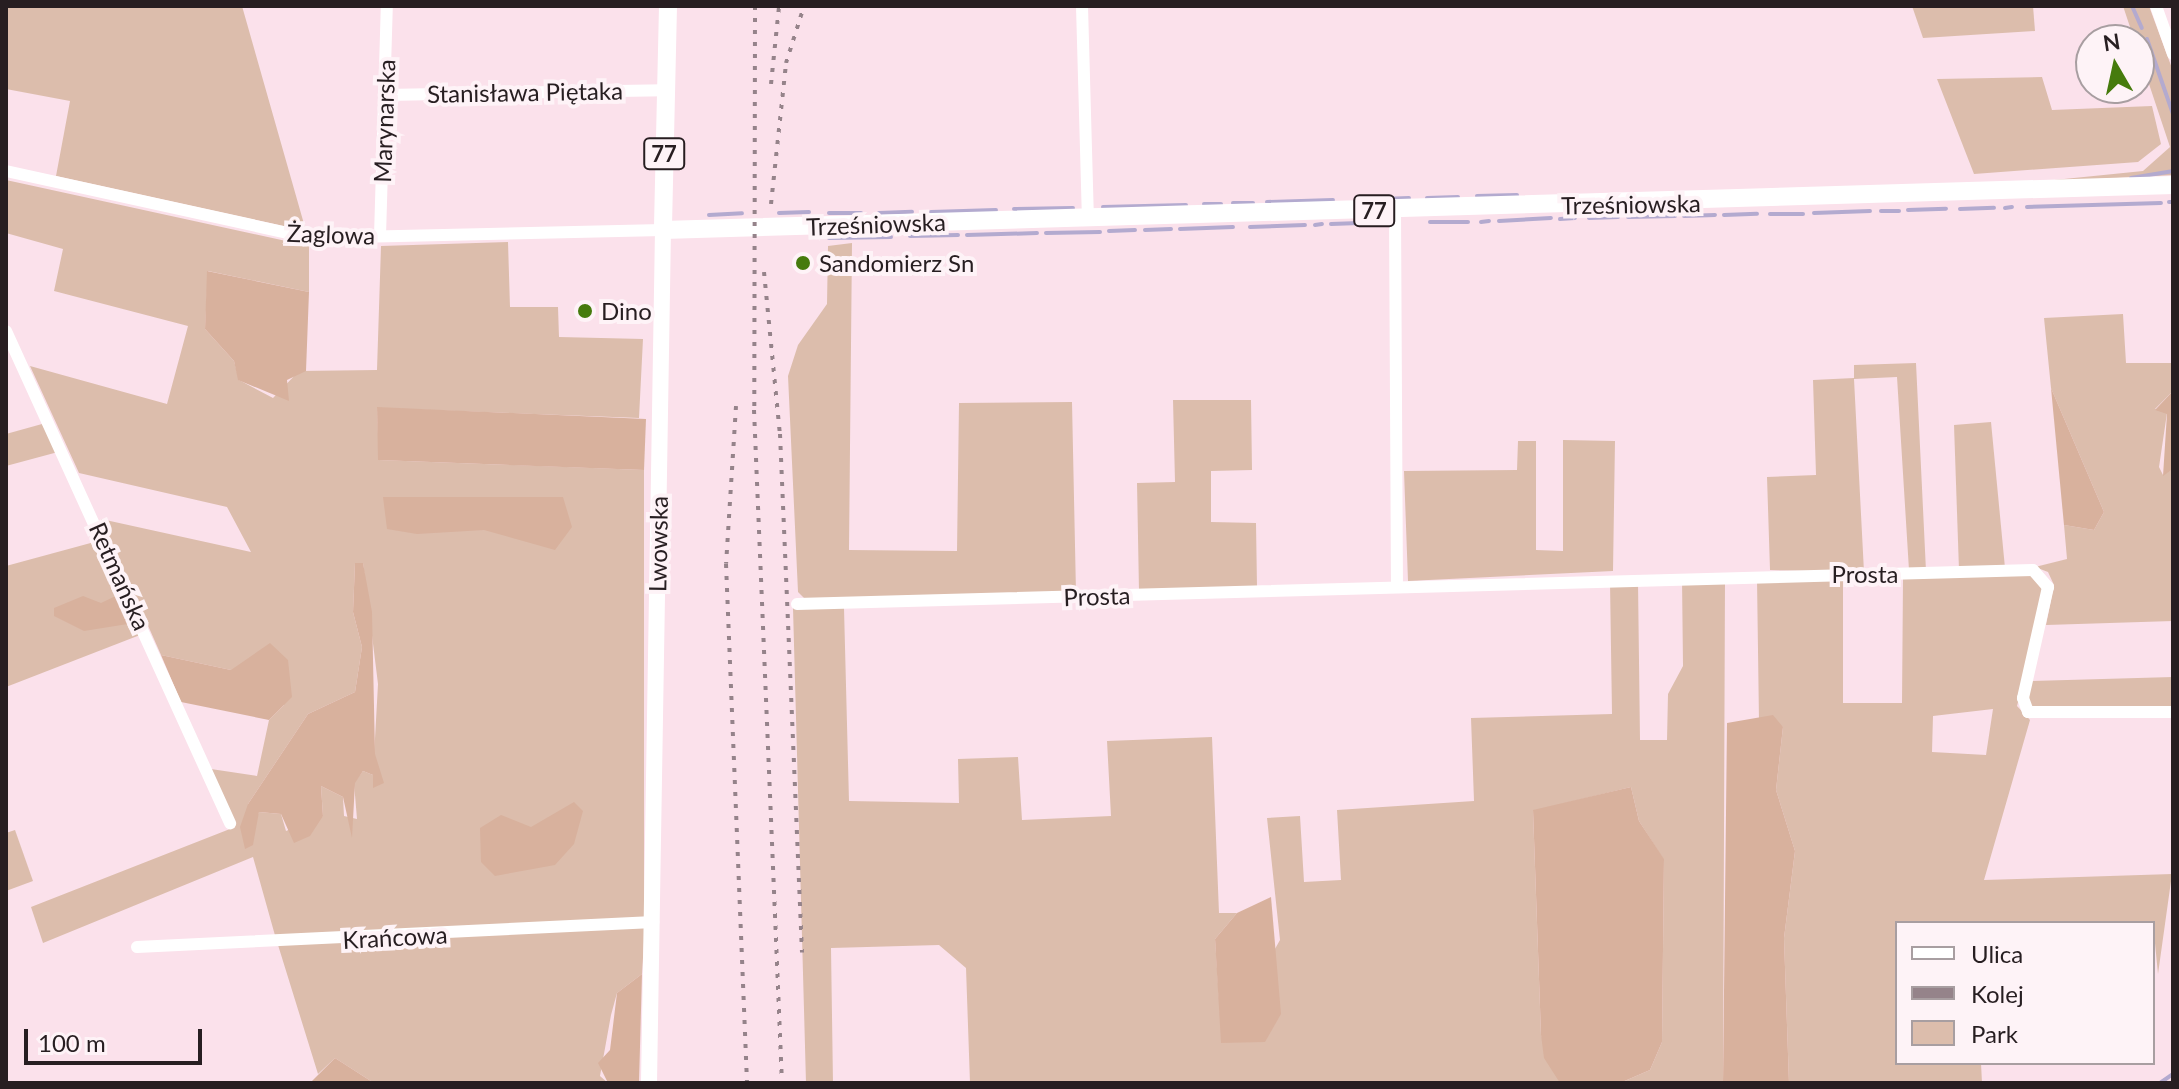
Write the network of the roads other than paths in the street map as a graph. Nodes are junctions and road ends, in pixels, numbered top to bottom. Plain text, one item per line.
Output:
1 (387, 6) edge
2 (668, 6) edge
3 (1082, 6) edge
4 (2156, 6) edge
5 (2173, 54) edge
6 (664, 90) junction
7 (385, 95) junction
8 (6, 171) edge
9 (2173, 185) edge
10 (1395, 210) junction
11 (1088, 219) junction
12 (663, 230) junction
13 (380, 236) junction
14 (6, 331) edge
15 (1397, 587) junction
16 (797, 604) dead end
17 (2173, 712) edge
18 (230, 823) dead end
19 (653, 922) junction
20 (137, 947) dead end
21 (649, 1083) edge

1 - 7 street, Marynarska
2 - 6 main road, Lwowska / 77
3 - 11 street
4 - 5 street
6 - 7 street, Stanisława Piętaka
6 - 12 main road, Lwowska / 77
7 - 13 street, Marynarska
8 - 13 street, Żaglowa
9 - 10 main road, Trześniowska / 77
10 - 11 main road, Trześniowska / 77
10 - 15 street
11 - 12 main road, Trześniowska / 77
12 - 13 street, Żaglowa
12 - 19 main road, Lwowska
14 - 18 street, Retmańska
15 - 16 street, Prosta
15 - 17 street, Prosta
19 - 20 street, Krańcowa
19 - 21 main road, Lwowska

